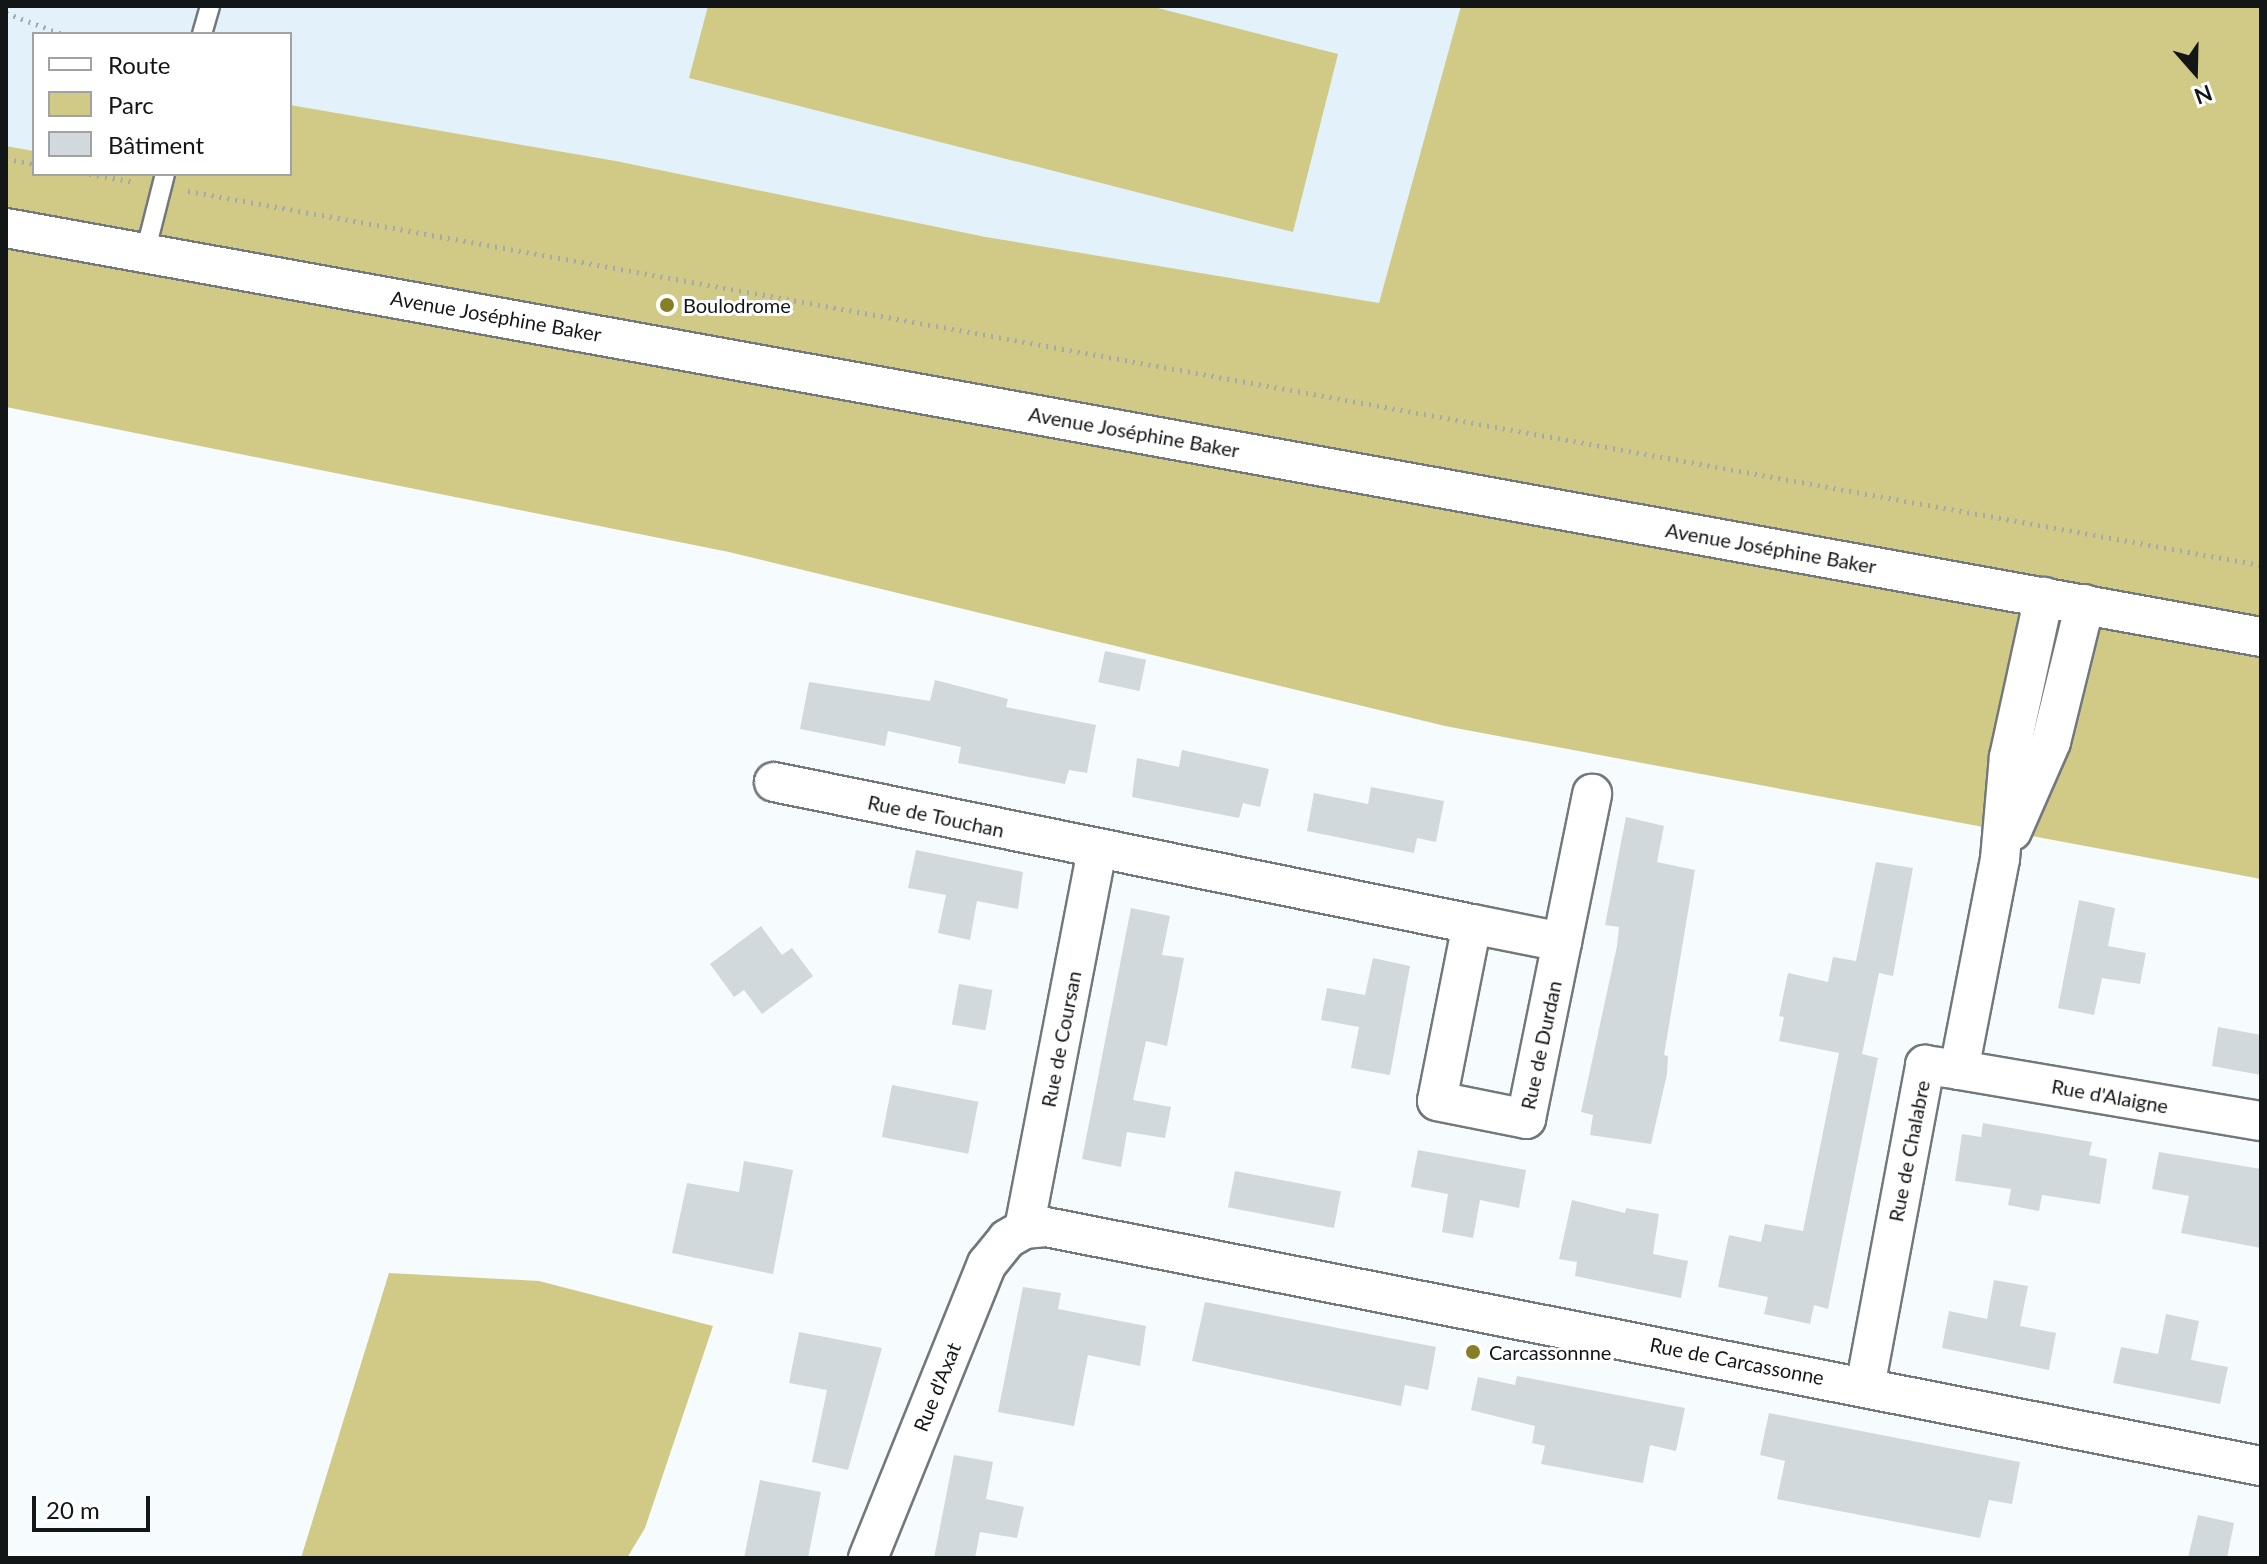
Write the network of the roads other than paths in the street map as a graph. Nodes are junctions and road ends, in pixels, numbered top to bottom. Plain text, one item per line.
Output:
1 (210, 6) edge
2 (203, 32) edge
3 (163, 180) edge
4 (6, 228) edge
5 (145, 253) junction
6 (2044, 597) junction
7 (2085, 604) junction
8 (2261, 637) edge
9 (774, 782) dead end
10 (1592, 794) dead end
11 (1097, 850) junction
12 (2000, 859) junction
13 (1472, 924) junction
14 (1562, 942) junction
15 (1959, 1070) junction
16 (2261, 1121) edge
17 (1024, 1229) junction
18 (1865, 1387) junction
19 (2261, 1466) edge
20 (868, 1558) edge

1 - 2 lane
3 - 5 lane
4 - 5 street, Avenue Joséphine Baker
5 - 6 street, Avenue Joséphine Baker
6 - 7 street, Avenue Joséphine Baker
6 - 12 street, Rue de Chalabre
7 - 8 street, Avenue Joséphine Baker
7 - 12 street, Rue de Chalabre
9 - 11 street, Rue de Touchan
10 - 14 street, Rue de Durdan
11 - 13 street
11 - 17 street, Rue de Coursan
12 - 15 street, Rue de Chalabre
13 - 14 street
13 - 14 street, Rue de Durdan
15 - 16 street, Rue d'Alaigne
15 - 18 street, Rue de Chalabre
17 - 18 street, Rue de Carcassonne
17 - 20 street, Rue d'Axat
18 - 19 street, Rue de Carcassonne

